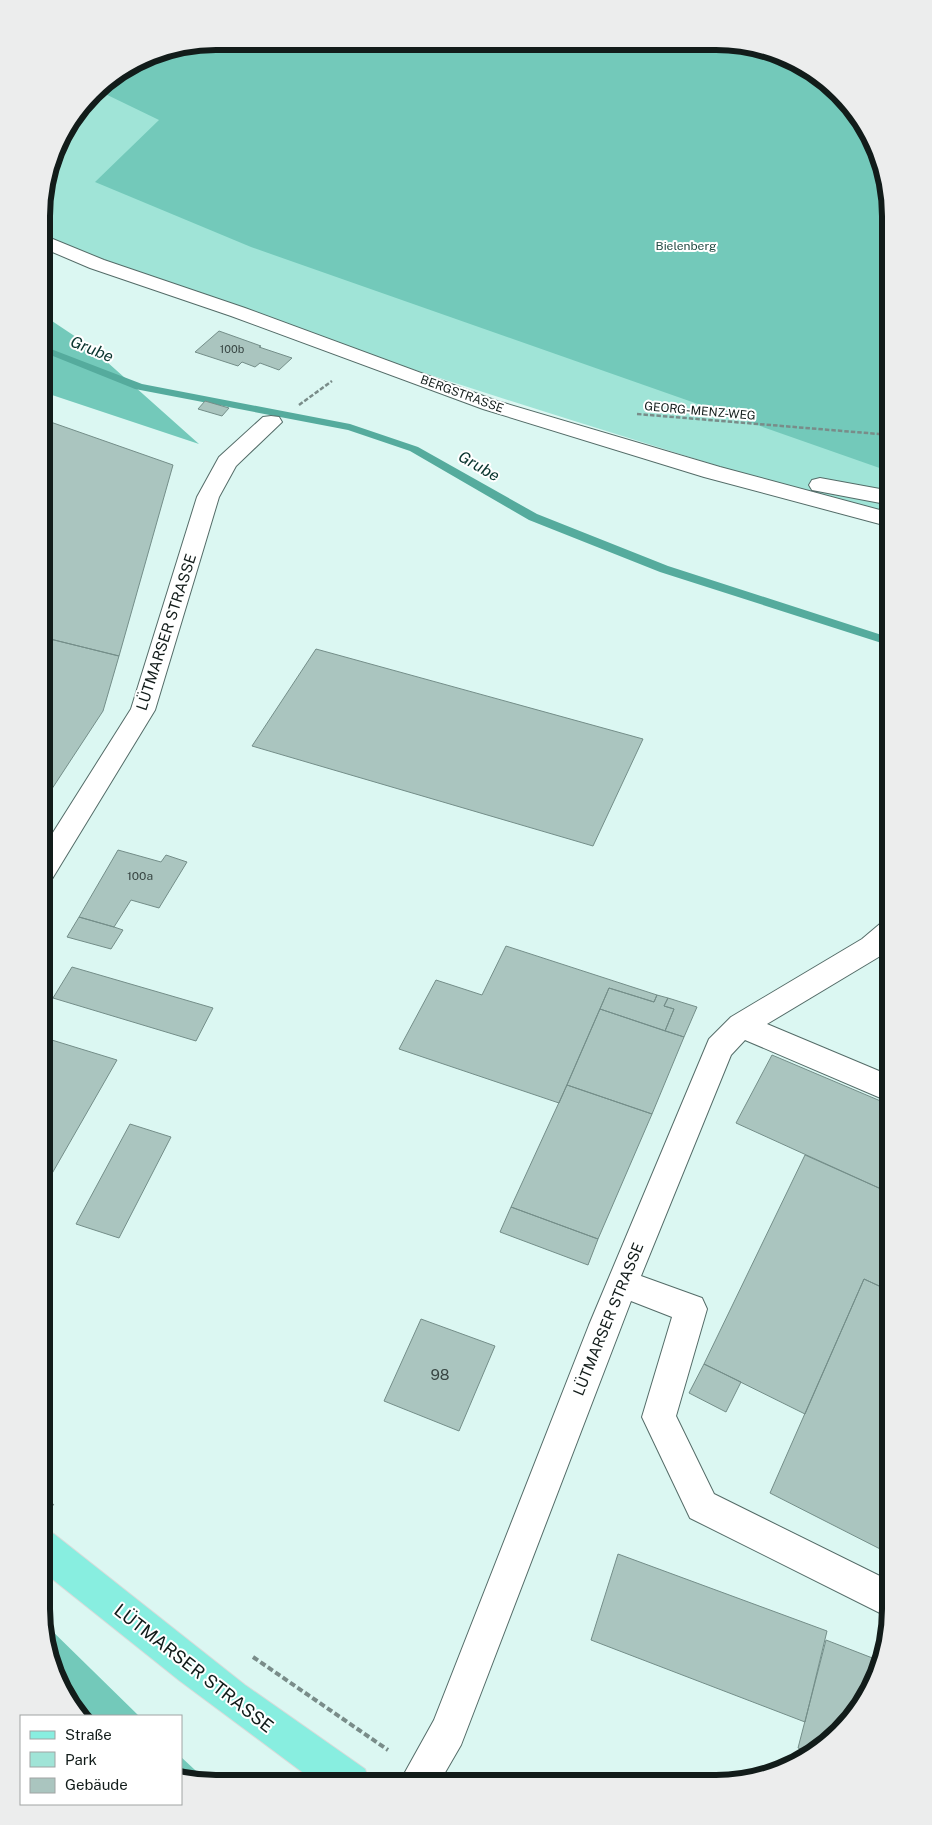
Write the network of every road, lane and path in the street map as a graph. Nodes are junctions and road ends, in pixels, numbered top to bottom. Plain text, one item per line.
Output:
1 (50, 244) edge
2 (636, 414) dead end
3 (271, 422) dead end
4 (882, 434) edge
5 (712, 472) junction
6 (882, 496) edge
7 (882, 518) edge
8 (50, 859) edge
9 (882, 938) edge
10 (741, 1025) junction
11 (882, 1087) edge
12 (622, 1283) junction
13 (50, 1504) edge
14 (57, 1509) dead end
15 (50, 1554) edge
16 (882, 1596) edge
17 (246, 1652) dead end
18 (339, 1775) edge
19 (417, 1775) edge
20 (423, 1775) edge

1 - 5 street, BERGSTRASSE
2 - 4 path, GEORG-MENZ-WEG
3 - 8 street, LÜTMARSER STRASSE
5 - 6 street
5 - 7 street, BERGSTRASSE
9 - 10 street, LÜTMARSER STRASSE
10 - 11 street
10 - 12 street, LÜTMARSER STRASSE
12 - 16 street
12 - 20 street, LÜTMARSER STRASSE
13 - 14 path
15 - 18 main road, LÜTMARSER STRASSE
17 - 19 path

